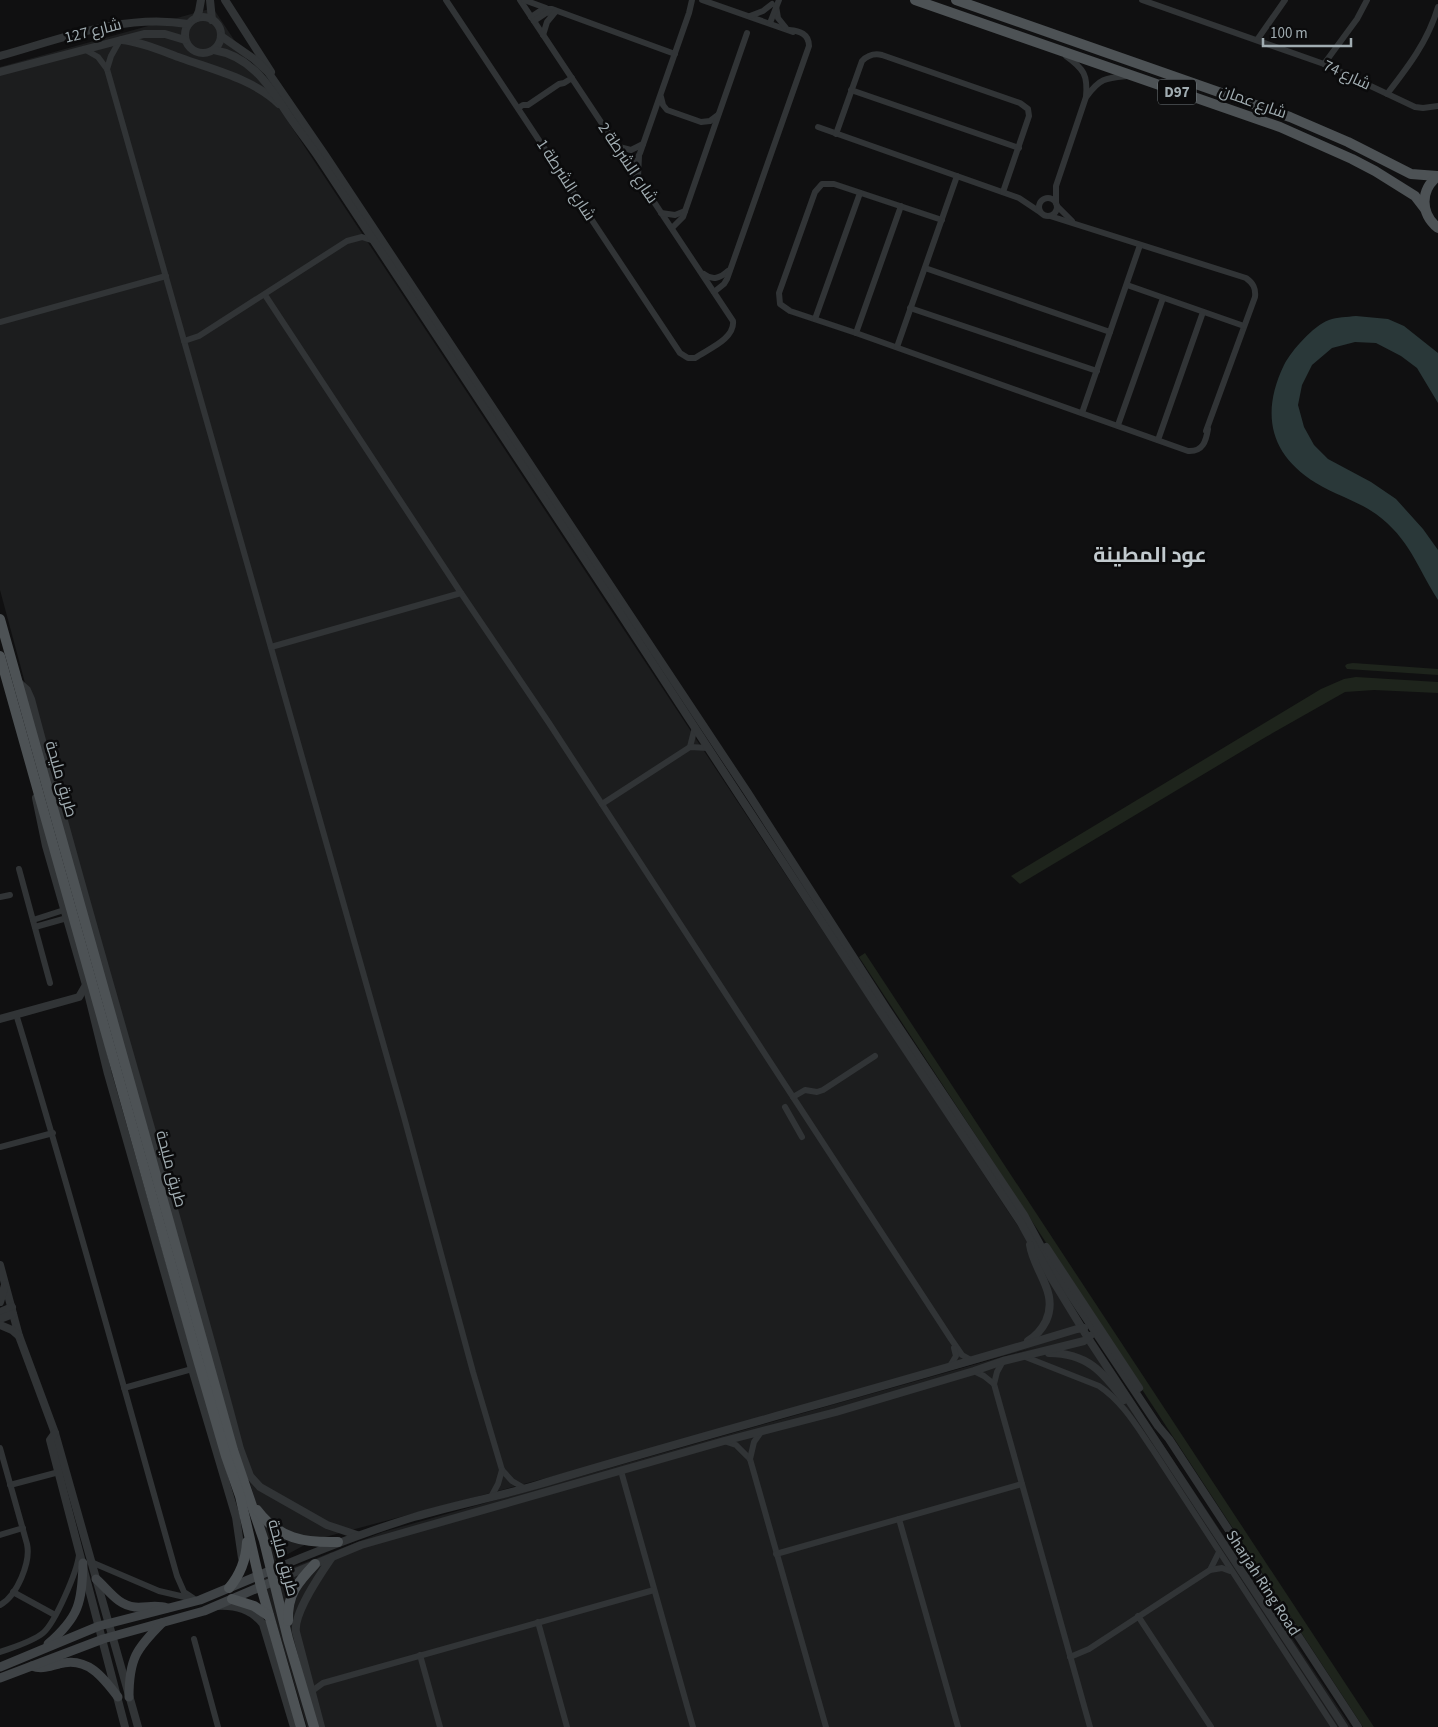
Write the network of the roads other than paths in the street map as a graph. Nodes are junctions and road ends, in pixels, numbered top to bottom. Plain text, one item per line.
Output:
1 (201, 0) edge
2 (210, 0) edge
3 (225, 0) edge
4 (446, 0) edge
5 (520, 0) edge
6 (524, 0) edge
7 (694, 0) edge
8 (702, 0) edge
9 (915, 0) edge
10 (956, 0) edge
11 (1142, 0) edge
12 (1286, 0) edge
13 (1367, 0) edge
14 (775, 2) edge
15 (546, 8) junction
16 (1438, 8) edge
17 (556, 11) junction
18 (750, 16) junction
19 (196, 18) junction
20 (533, 19) junction
21 (212, 20) junction
22 (768, 22) junction
23 (188, 24) junction
24 (788, 29) junction
25 (747, 33) dead end
26 (543, 35) junction
27 (221, 36) junction
28 (120, 40) junction
29 (185, 40) junction
30 (1256, 40) junction
31 (84, 49) junction
32 (214, 50) junction
33 (1059, 51) junction
34 (675, 54) junction
35 (0, 56) edge
36 (1324, 64) junction
37 (108, 69) junction
38 (0, 72) edge
39 (1130, 75) junction
40 (570, 76) junction
41 (273, 78) junction
42 (852, 90) junction
43 (1387, 94) junction
44 (660, 96) junction
45 (1086, 97) junction
46 (1438, 106) edge
47 (286, 111) junction
48 (520, 111) junction
49 (718, 114) junction
50 (818, 128) dead end
51 (836, 134) junction
52 (642, 146) junction
53 (618, 147) junction
54 (1019, 148) junction
55 (639, 156) junction
56 (627, 162) junction
57 (957, 176) junction
58 (1438, 176) edge
59 (638, 179) junction
60 (1058, 181) junction
61 (1003, 192) junction
62 (860, 193) junction
63 (1020, 198) junction
64 (1044, 199) junction
65 (1056, 204) junction
66 (901, 206) junction
67 (1424, 209) junction
68 (1040, 212) junction
69 (661, 213) junction
70 (684, 214) junction
71 (1050, 216) junction
72 (942, 220) junction
73 (1075, 223) junction
74 (670, 226) junction
75 (1438, 228) edge
76 (679, 240) junction
77 (374, 241) junction
78 (1140, 244) junction
79 (925, 268) junction
80 (701, 272) junction
81 (728, 273) junction
82 (166, 276) junction
83 (724, 284) junction
84 (1127, 285) junction
85 (712, 289) junction
86 (265, 295) junction
87 (1163, 298) junction
88 (722, 304) junction
89 (910, 308) junction
90 (1204, 312) junction
91 (815, 319) junction
92 (0, 322) edge
93 (1244, 326) junction
94 (733, 328) joint
95 (1110, 332) junction
96 (856, 333) junction
97 (184, 342) junction
98 (896, 348) junction
99 (1097, 371) junction
100 (1082, 413) junction
101 (1118, 425) junction
102 (1158, 440) junction
103 (462, 593) junction
104 (0, 619) edge
105 (271, 647) junction
106 (0, 656) edge
107 (695, 726) junction
108 (690, 747) junction
109 (708, 748) junction
110 (37, 788) junction
111 (602, 804) junction
112 (19, 869) dead end
113 (10, 895) dead end
114 (0, 897) edge
115 (66, 914) junction
116 (34, 923) junction
117 (50, 983) dead end
118 (86, 985) junction
119 (79, 996) junction
120 (90, 1004) junction
121 (16, 1014) junction
122 (0, 1019) edge
123 (874, 1056) dead end
124 (108, 1074) junction
125 (118, 1080) junction
126 (793, 1097) junction
127 (785, 1107) dead end
128 (808, 1120) junction
129 (797, 1127) junction
130 (53, 1133) junction
131 (802, 1136) dead end
132 (0, 1147) edge
133 (139, 1151) junction
134 (135, 1165) junction
135 (1024, 1215) junction
136 (1030, 1238) junction
137 (0, 1265) edge
138 (5, 1283) junction
139 (0, 1302) edge
140 (12, 1310) junction
141 (0, 1312) edge
142 (0, 1319) edge
143 (0, 1325) edge
144 (1082, 1328) junction
145 (1092, 1332) junction
146 (20, 1336) junction
147 (951, 1339) junction
148 (1020, 1346) junction
149 (1031, 1354) junction
150 (210, 1356) junction
151 (1022, 1356) junction
152 (971, 1360) junction
153 (1003, 1361) junction
154 (950, 1366) junction
155 (192, 1369) junction
156 (974, 1371) junction
157 (994, 1384) junction
158 (124, 1388) junction
159 (761, 1432) junction
160 (55, 1433) junction
161 (1169, 1439) junction
162 (724, 1441) junction
163 (1160, 1445) junction
164 (0, 1448) edge
165 (750, 1459) junction
166 (502, 1470) junction
167 (621, 1470) junction
168 (59, 1472) junction
169 (1022, 1484) junction
170 (10, 1485) junction
171 (524, 1488) junction
172 (491, 1497) junction
173 (252, 1502) junction
174 (899, 1519) junction
175 (23, 1528) junction
176 (248, 1534) junction
177 (0, 1535) edge
178 (357, 1535) junction
179 (338, 1542) junction
180 (80, 1552) junction
181 (1219, 1552) junction
182 (776, 1554) junction
183 (333, 1556) junction
184 (87, 1563) junction
185 (315, 1564) junction
186 (242, 1566) junction
187 (1210, 1570) junction
188 (265, 1572) junction
189 (1232, 1572) junction
190 (177, 1576) junction
191 (96, 1579) junction
192 (268, 1584) junction
193 (229, 1588) junction
194 (654, 1590) junction
195 (13, 1592) junction
196 (167, 1593) junction
197 (196, 1599) junction
198 (232, 1600) junction
199 (0, 1605) edge
200 (215, 1606) junction
201 (169, 1609) junction
202 (55, 1615) junction
203 (269, 1616) junction
204 (1138, 1616) junction
205 (538, 1622) junction
206 (162, 1623) junction
207 (109, 1624) junction
208 (99, 1626) junction
209 (112, 1638) junction
210 (102, 1639) junction
211 (194, 1639) dead end
212 (288, 1639) junction
213 (42, 1649) junction
214 (0, 1652) edge
215 (420, 1655) junction
216 (1070, 1656) junction
217 (1, 1666) edge
218 (32, 1666) junction
219 (0, 1678) edge
220 (309, 1678) junction
221 (323, 1683) junction
222 (307, 1691) junction
223 (118, 1697) junction
224 (129, 1697) junction
225 (317, 1723) edge
226 (126, 1727) edge
227 (138, 1727) edge
228 (218, 1727) edge
229 (294, 1727) edge
230 (301, 1727) edge
231 (440, 1727) edge
232 (567, 1727) edge
233 (693, 1727) edge
234 (826, 1727) edge
235 (958, 1727) edge
236 (1090, 1727) edge
237 (1211, 1727) edge
238 (1334, 1727) edge
239 (1344, 1727) edge
240 (1358, 1727) edge

1 - 19 street
2 - 21 street
3 - 41 street
4 - 48 street, شارع الشرطة 1
5 - 20 street, شارع الشرطة 2
6 - 15 street
7 - 34 street
8 - 18 street
9 - 33 main road, شارع عمان / D97
10 - 58 main road, شارع عمان / D97
11 - 30 street, شارع 74
12 - 30 street
13 - 36 street
14 - 18 street
14 - 22 street
14 - 24 street
15 - 17 street
15 - 20 street
16 - 43 street
17 - 20 street
17 - 26 street
17 - 34 street
18 - 22 street
19 - 21 street
19 - 23 street
20 - 26 street, شارع الشرطة 2
21 - 27 street
22 - 24 street
23 - 29 street
23 - 35 street, شارع 127
24 - 81 street
25 - 49 street
26 - 40 street, شارع الشرطة 2
27 - 32 street
27 - 41 street
28 - 29 street, شارع 127
28 - 31 street, شارع 127
28 - 37 street
28 - 47 street
29 - 32 street
30 - 36 street, شارع 74
31 - 37 street
31 - 38 street, شارع 127
32 - 47 street
33 - 39 main road, شارع عمان / D97
33 - 45 street
34 - 44 street
36 - 43 street, شارع 74
37 - 82 street
39 - 45 street
39 - 67 main road, شارع عمان / D97
40 - 48 street
40 - 53 street, شارع الشرطة 2
41 - 135 street
42 - 51 street
42 - 54 street
42 - 54 street
43 - 46 street, شارع 74
44 - 49 street
44 - 52 street
45 - 60 street
47 - 77 street
48 - 94 street, شارع الشرطة 1
49 - 70 street
50 - 51 street
51 - 57 street
52 - 53 street
52 - 55 street
52 - 56 street
53 - 56 street, شارع الشرطة 2
54 - 61 street
55 - 56 street
55 - 59 street
56 - 59 street, شارع الشرطة 2
57 - 61 street
57 - 72 street
58 - 67 main road
59 - 69 street, شارع الشرطة 2
60 - 64 street
60 - 65 street
61 - 63 street
62 - 66 street
62 - 91 street
62 - 91 street
63 - 64 street
63 - 68 street
64 - 65 street
64 - 68 street
65 - 71 street
65 - 73 street
66 - 72 street
66 - 96 street
67 - 75 main road, شارع عمان
68 - 71 street
69 - 70 street
69 - 74 street, شارع الشرطة 2
70 - 74 street
70 - 76 street
71 - 73 street
72 - 79 street
73 - 78 street
74 - 76 street, شارع الشرطة 2
76 - 80 street, شارع الشرطة 2
77 - 86 street
77 - 107 street
78 - 84 street
78 - 93 street
79 - 89 street
79 - 95 street
80 - 81 street
80 - 85 street, شارع الشرطة 2
81 - 83 street
81 - 85 street
82 - 92 street
82 - 97 street
83 - 85 street
83 - 88 street
84 - 87 street
84 - 95 street
85 - 88 street, شارع الشرطة 2
86 - 97 street
86 - 103 street
87 - 90 street
87 - 101 street
88 - 94 street, شارع الشرطة 2
89 - 98 street
89 - 99 street
90 - 93 street
90 - 102 street
91 - 96 street
93 - 102 street
95 - 99 street
96 - 98 street
97 - 105 street
98 - 100 street
99 - 100 street
100 - 101 street
101 - 102 street
103 - 105 street
103 - 111 street
104 - 150 main road, طريق مليحة
105 - 166 street
106 - 110 main road, طريق مليحة
107 - 108 street
107 - 109 street
108 - 109 street
108 - 111 street
109 - 136 street
110 - 115 street
110 - 125 main road, طريق مليحة
111 - 126 street
112 - 116 street
113 - 114 street
115 - 116 street
115 - 118 street
116 - 117 street
118 - 119 street
118 - 120 street
119 - 120 street
119 - 121 street
120 - 124 street
121 - 122 street
121 - 130 street
123 - 126 street
124 - 125 main road
124 - 134 street
125 - 133 main road, طريق مليحة
126 - 128 street
127 - 129 street
128 - 129 street
128 - 147 street
129 - 131 street
130 - 132 street
130 - 158 street
133 - 134 main road
133 - 176 main road, طريق مليحة
134 - 155 street
135 - 145 street
135 - 161 street
136 - 144 street
136 - 148 street
137 - 138 street
138 - 139 street
138 - 140 street
140 - 141 street
140 - 142 street
140 - 146 street
143 - 146 street
144 - 145 street
144 - 148 street
145 - 149 street
145 - 161 street
145 - 163 street
146 - 160 street
147 - 152 street
147 - 154 street
148 - 152 street
149 - 151 street
149 - 163 street
150 - 173 main road, طريق مليحة
150 - 178 street
151 - 153 street
151 - 181 street
152 - 154 street
153 - 156 street
153 - 157 street
154 - 171 street
155 - 158 street
155 - 186 street
156 - 157 street
156 - 159 street
157 - 169 street
158 - 190 street
159 - 162 street
159 - 165 street
160 - 168 street
160 - 184 street
161 - 240 street, Sharjah Ring Road
162 - 165 street
162 - 167 street
163 - 239 street
164 - 170 street
165 - 182 street
166 - 171 street
166 - 172 street
167 - 183 street
167 - 194 street
168 - 170 street
168 - 180 street
169 - 174 street
169 - 216 street
170 - 175 street
171 - 172 street
172 - 178 street
173 - 179 main road
173 - 188 main road, طريق مليحة
174 - 182 street
174 - 235 street
175 - 177 street
175 - 195 street
176 - 186 main road
176 - 188 main road
178 - 179 street
179 - 188 street
180 - 184 street
180 - 202 street
181 - 187 street
181 - 189 street
182 - 234 street
183 - 185 street
183 - 220 street
184 - 191 street
184 - 196 street
184 - 208 street
184 - 213 main road
185 - 192 street
185 - 212 main road
186 - 193 main road
187 - 189 street
187 - 204 street
188 - 192 main road, طريق مليحة
188 - 193 main road
189 - 238 street
190 - 196 street
190 - 197 street
191 - 201 main road
191 - 207 street
192 - 198 main road
192 - 203 main road, طريق مليحة
192 - 212 main road, طريق مليحة
192 - 222 main road
193 - 197 main road
194 - 205 street
194 - 233 street
195 - 199 street
195 - 202 street
196 - 197 street
197 - 201 main road
198 - 200 main road
198 - 203 main road
200 - 206 main road
200 - 229 street
201 - 207 main road
202 - 214 street
203 - 230 main road, طريق مليحة
204 - 216 street
204 - 237 street
205 - 215 street
205 - 232 street
206 - 209 main road
206 - 224 main road
207 - 208 main road
207 - 209 street
208 - 210 street
208 - 213 main road
209 - 210 main road
209 - 224 street
210 - 218 main road
210 - 223 street
211 - 228 street
212 - 222 main road, طريق مليحة
213 - 217 main road
215 - 221 street
215 - 231 street
216 - 236 street
218 - 219 main road
218 - 223 main road
220 - 221 street
220 - 222 street
221 - 222 street
222 - 225 main road, طريق مليحة
223 - 226 street
224 - 227 street

